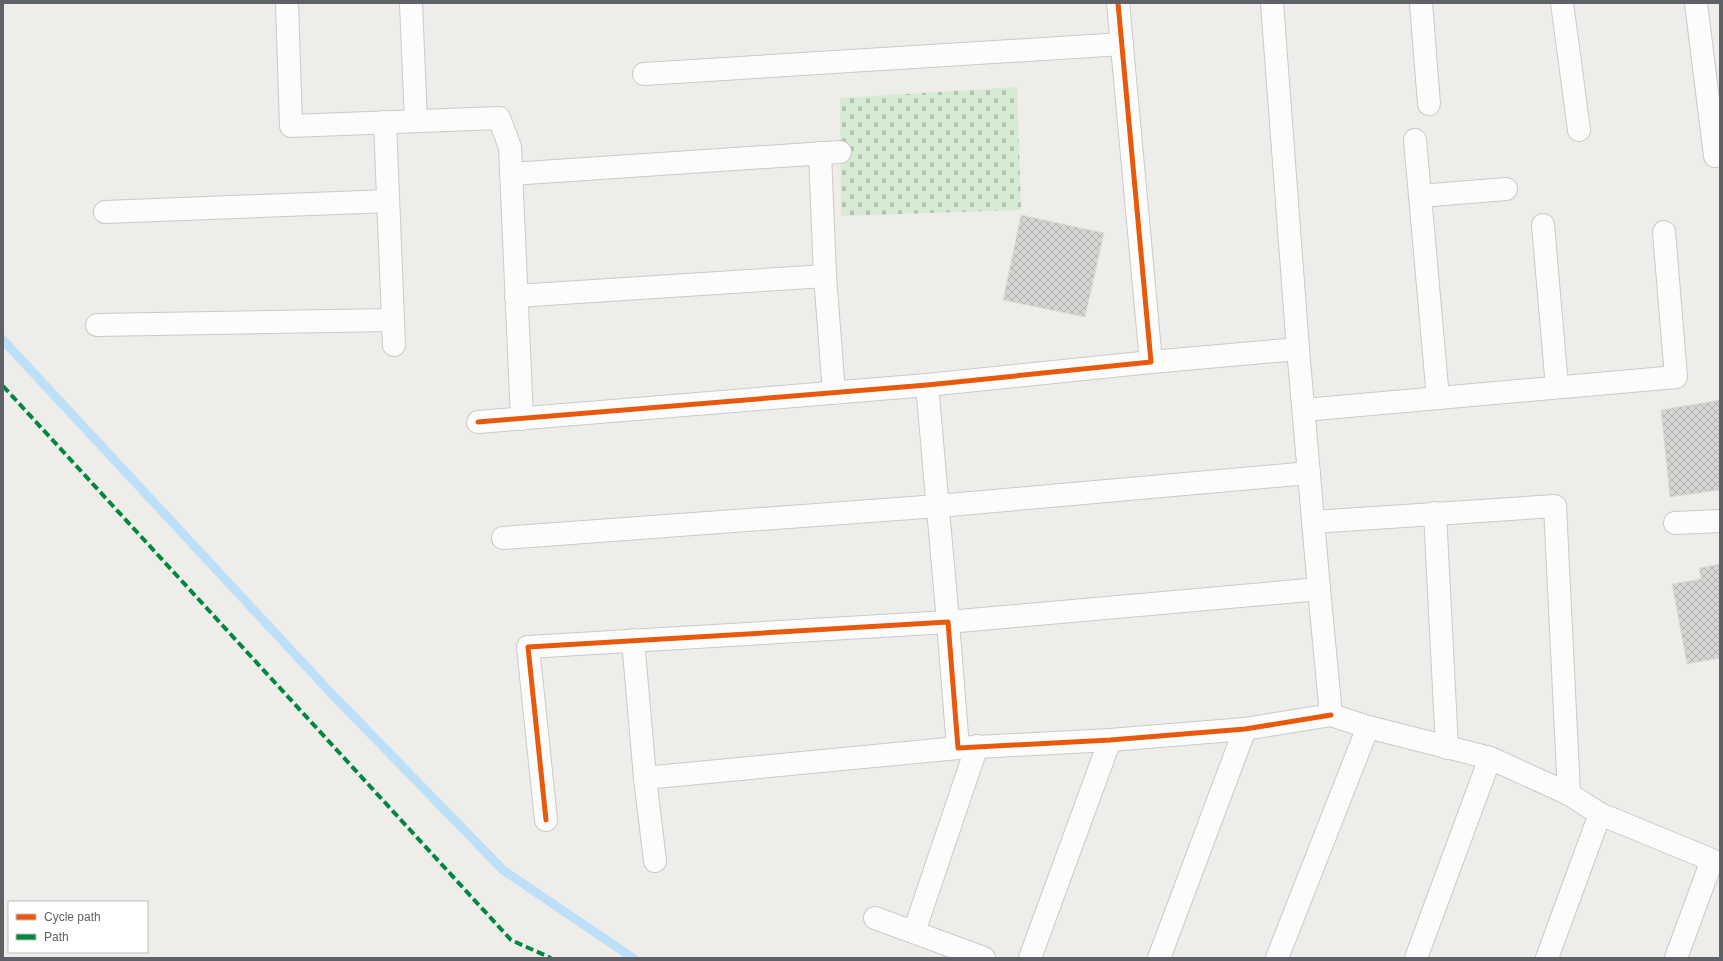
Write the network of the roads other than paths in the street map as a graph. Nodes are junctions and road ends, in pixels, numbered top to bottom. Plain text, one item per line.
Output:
1 (287, 3) edge
2 (411, 3) edge
3 (1118, 3) edge
4 (1272, 3) edge
5 (1421, 3) edge
6 (1562, 3) edge
7 (1696, 3) edge
8 (1122, 44) junction
9 (644, 74) dead end
10 (1429, 104) dead end
11 (416, 121) junction
12 (385, 122) junction
13 (1579, 130) dead end
14 (1415, 140) dead end
15 (1715, 156) dead end
16 (511, 174) junction
17 (1506, 189) dead end
18 (1420, 196) junction
19 (388, 201) junction
20 (105, 212) dead end
21 (1543, 225) dead end
22 (1664, 232) dead end
23 (825, 276) junction
24 (516, 296) junction
25 (393, 320) junction
26 (97, 326) dead end
27 (394, 345) dead end
28 (1298, 349) junction
29 (1151, 362) junction
30 (927, 385) junction
31 (1557, 387) junction
32 (834, 393) junction
33 (1438, 398) junction
34 (1304, 410) junction
35 (522, 419) junction
36 (478, 422) dead end
37 (1309, 473) junction
38 (938, 506) junction
39 (1434, 514) junction
40 (1720, 521) edge
41 (1313, 522) junction
42 (1675, 523) dead end
43 (503, 538) dead end
44 (1319, 589) junction
45 (948, 622) junction
46 (633, 640) junction
47 (1331, 715) junction
48 (1368, 727) junction
49 (1245, 729) junction
50 (1110, 740) junction
51 (968, 747) junction
52 (1447, 748) junction
53 (1490, 758) junction
54 (645, 778) junction
55 (1569, 794) junction
56 (1600, 814) junction
57 (546, 820) dead end
58 (655, 861) dead end
59 (875, 918) dead end
60 (914, 932) junction
61 (984, 958) edge
62 (1030, 958) edge
63 (1159, 958) edge
64 (1277, 958) edge
65 (1416, 958) edge
66 (1547, 958) edge
67 (1676, 958) edge

1 - 12 street
2 - 11 street
3 - 8 street
4 - 28 street
5 - 10 street
6 - 13 street
7 - 15 street
8 - 9 street
8 - 29 street
11 - 12 street
11 - 16 street
12 - 19 street
14 - 18 street
16 - 23 street
16 - 24 street
17 - 18 street
18 - 33 street
19 - 20 street
19 - 25 street
21 - 31 street
22 - 31 street
23 - 24 street
23 - 32 street
24 - 35 street
25 - 26 street
25 - 27 street
28 - 29 street
28 - 34 street
29 - 30 street
30 - 32 street
30 - 38 street
31 - 33 street
32 - 35 street
33 - 34 street
34 - 37 street
35 - 36 street
37 - 38 street
37 - 41 street
38 - 43 street
38 - 45 street
39 - 41 street
39 - 52 street
39 - 55 street
40 - 42 street
41 - 44 street
44 - 45 street
44 - 47 street
45 - 46 street
45 - 51 street
46 - 54 street
46 - 57 street
47 - 48 street
47 - 49 street
48 - 52 street
48 - 64 street
49 - 50 street
49 - 63 street
50 - 51 street
50 - 62 street
51 - 54 street
51 - 60 street
52 - 53 street
53 - 55 street
53 - 65 street
54 - 58 street
55 - 56 street
56 - 66 street
56 - 67 street
59 - 60 street
60 - 61 street

